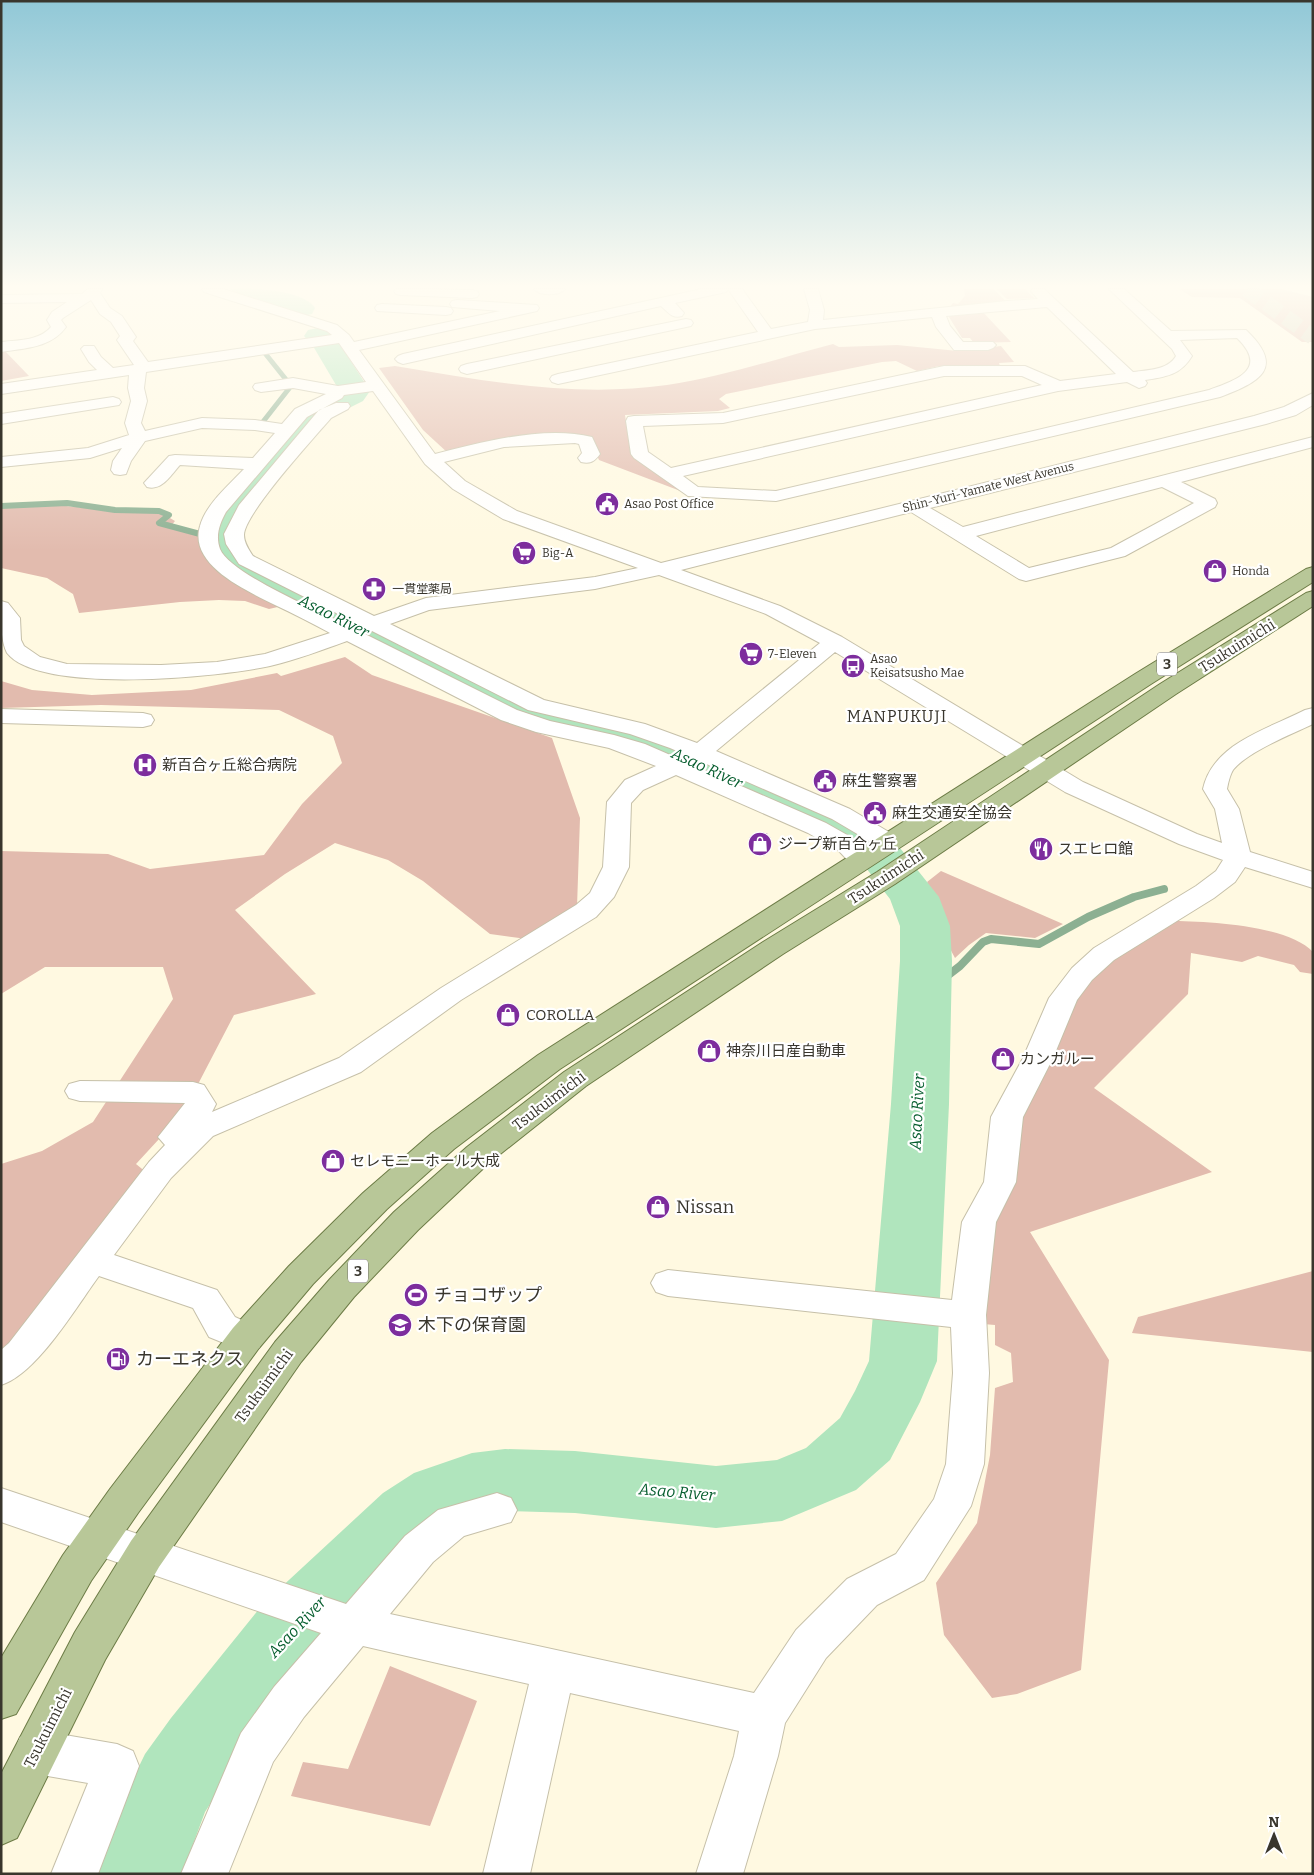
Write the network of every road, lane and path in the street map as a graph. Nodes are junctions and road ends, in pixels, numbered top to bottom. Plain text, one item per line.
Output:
1 (79, 376) edge
2 (137, 376) edge
3 (356, 376) edge
4 (569, 376) edge
5 (918, 376) edge
6 (1038, 376) edge
7 (1133, 376) edge
8 (1250, 376) edge
9 (76, 377) joint
10 (1129, 377) junction
11 (558, 379) dead end
12 (1058, 386) junction
13 (261, 387) dead end
14 (1, 389) edge
15 (360, 389) junction
16 (1313, 398) edge
17 (113, 402) dead end
18 (1177, 403) junction
19 (1, 419) edge
20 (1260, 420) junction
21 (1230, 427) junction
22 (287, 430) junction
23 (139, 437) junction
24 (1313, 442) edge
25 (587, 458) dead end
26 (155, 459) dead end
27 (175, 460) junction
28 (431, 460) junction
29 (1, 462) edge
30 (258, 464) junction
31 (120, 470) dead end
32 (668, 474) junction
33 (1165, 481) junction
34 (153, 483) dead end
35 (914, 506) junction
36 (960, 534) junction
37 (661, 569) junction
38 (1313, 573) edge
39 (1313, 597) edge
40 (1, 607) edge
41 (360, 628) junction
42 (834, 642) junction
43 (1313, 715) edge
44 (1, 716) edge
45 (143, 720) dead end
46 (1022, 757) junction
47 (702, 765) junction
48 (1046, 771) junction
49 (1238, 857) junction
50 (882, 859) junction
51 (1313, 880) edge
52 (80, 1091) dead end
53 (160, 1170) junction
54 (111, 1267) dead end
55 (668, 1283) dead end
56 (968, 1315) junction
57 (246, 1338) junction
58 (1, 1371) edge
59 (1, 1505) edge
60 (497, 1510) dead end
61 (98, 1538) junction
62 (145, 1554) junction
63 (344, 1622) junction
64 (554, 1669) junction
65 (1, 1699) edge
66 (764, 1716) junction
67 (36, 1752) junction
68 (1, 1822) edge
69 (74, 1874) edge
70 (204, 1874) edge
71 (506, 1874) edge
72 (719, 1874) edge

1 - 9 street
2 - 23 street
3 - 15 street
4 - 11 street
5 - 32 street
6 - 12 street
7 - 10 street
8 - 18 street
9 - 14 street
10 - 12 street
10 - 18 street
12 - 32 street
13 - 15 street
15 - 22 street
15 - 28 street
15 - 41 street
16 - 20 street, Shin-Yuri-Yamate West Avenus
17 - 19 street
18 - 21 street
18 - 32 street
20 - 21 street, Shin-Yuri-Yamate West Avenus
20 - 24 street
21 - 35 street, Shin-Yuri-Yamate West Avenus
22 - 23 street
22 - 30 street
23 - 29 street
23 - 31 street
24 - 33 street
25 - 28 street
26 - 27 street
27 - 30 street
27 - 34 street
28 - 37 street
30 - 41 street
33 - 36 street
33 - 36 street
35 - 36 street
35 - 37 street, Shin-Yuri-Yamate West Avenus
37 - 41 street, Shin-Yuri-Yamate West Avenus
37 - 42 street
38 - 46 main road, Tsukuimichi / 3
39 - 48 main road, Tsukuimichi / 3
40 - 41 street, Shin-Yuri-Yamate West Avenus
41 - 47 street
41 - 47 street
42 - 46 street
42 - 47 street
43 - 49 street
44 - 45 street
46 - 48 street
46 - 50 main road, Tsukuimichi / 3
47 - 50 street
47 - 50 street
47 - 53 street
48 - 49 street
48 - 50 main road, Tsukuimichi / 3
49 - 51 street
49 - 56 street
50 - 57 main road, Tsukuimichi / 3
50 - 62 main road, Tsukuimichi / 3
52 - 53 street
53 - 58 street
54 - 57 street
55 - 56 street
56 - 66 street
57 - 61 main road, Tsukuimichi / 3
59 - 61 street
60 - 63 street
61 - 62 street
61 - 65 main road, Tsukuimichi / 3
62 - 63 street
62 - 67 main road, Tsukuimichi / 3
63 - 64 street
63 - 70 street
64 - 66 street
64 - 71 street
66 - 72 street
67 - 68 main road, Tsukuimichi / 3
67 - 69 street

